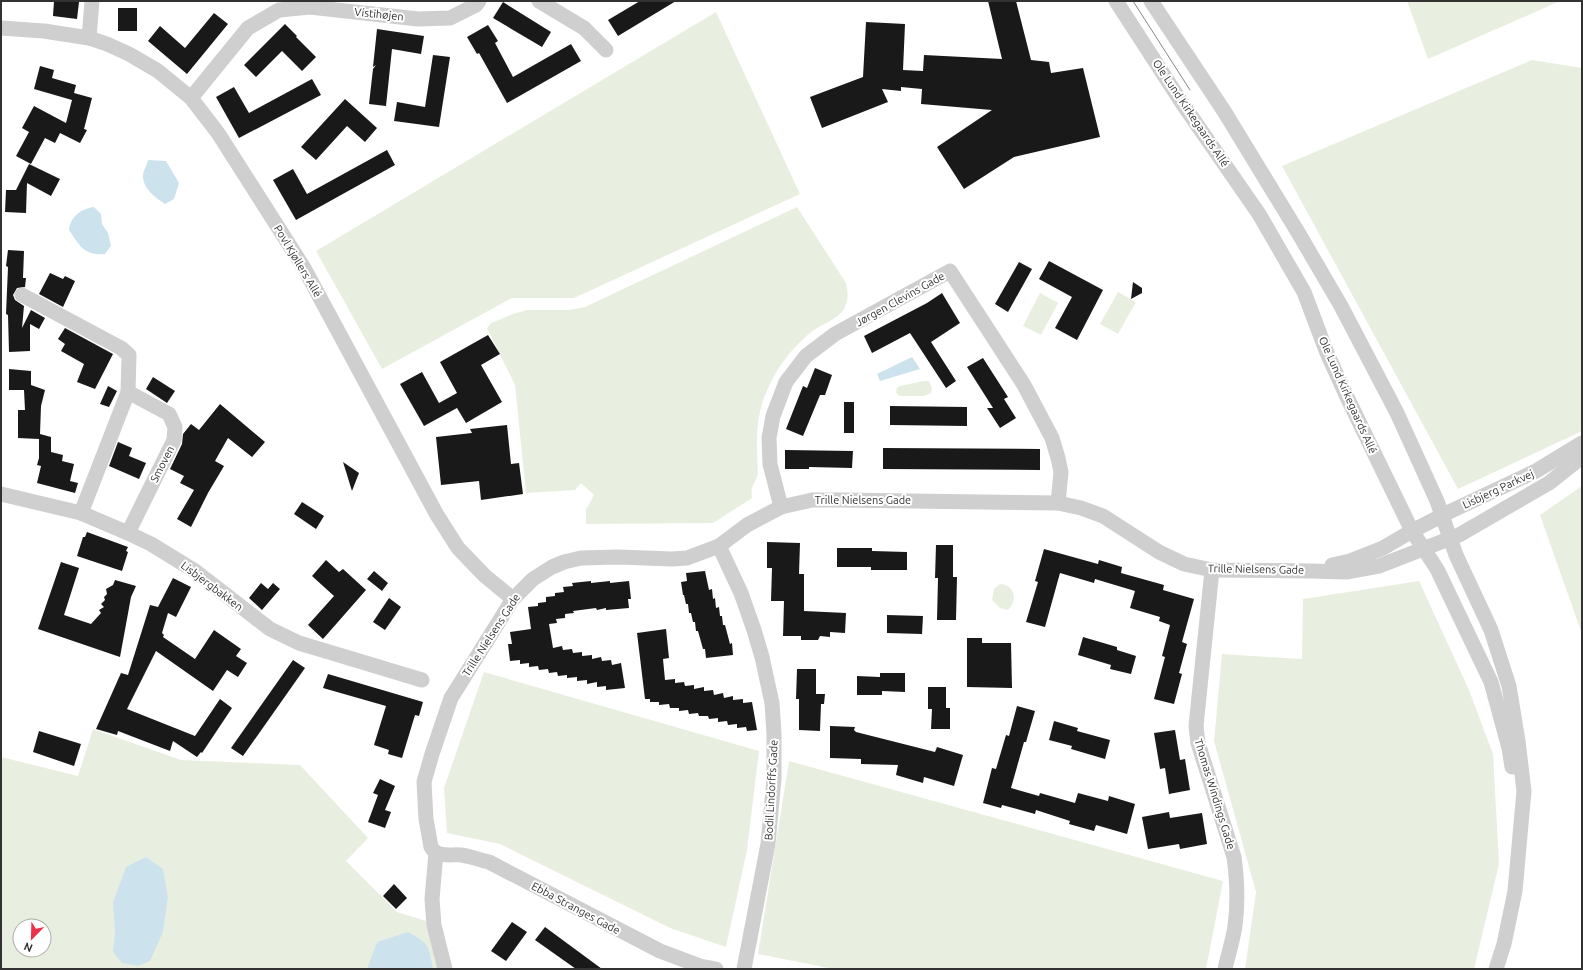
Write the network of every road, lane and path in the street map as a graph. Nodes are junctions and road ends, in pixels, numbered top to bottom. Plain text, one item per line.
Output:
1 (92, 1) edge
2 (480, 1) edge
3 (539, 1) edge
4 (1116, 1) edge
5 (1152, 1) edge
6 (1, 28) edge
7 (89, 38) junction
8 (606, 50) dead end
9 (191, 98) junction
10 (22, 295) dead end
11 (128, 392) junction
12 (1582, 443) edge
13 (1582, 457) edge
14 (1, 494) edge
15 (1058, 503) junction
16 (781, 507) junction
17 (81, 514) junction
18 (1442, 516) junction
19 (1412, 531) junction
20 (128, 533) junction
21 (1450, 539) junction
22 (719, 546) junction
23 (1424, 549) junction
24 (1212, 570) junction
25 (1310, 570) junction
26 (513, 599) junction
27 (422, 680) dead end
28 (1521, 816) junction
29 (436, 853) junction
30 (445, 969) edge
31 (716, 969) edge
32 (744, 969) edge
33 (1225, 969) edge
34 (1496, 969) edge

1 - 7 street
2 - 9 street, Vistihøjen
3 - 8 street
4 - 19 street, Ole Lund Kirkegaards Allé
5 - 18 street, Ole Lund Kirkegaards Allé
6 - 7 street, Povl Kjøllers Allé
7 - 9 street, Povl Kjøllers Allé
9 - 26 street, Povl Kjøllers Allé
10 - 11 street
11 - 17 street
11 - 20 street, Smoven
12 - 18 street, Lisbjerg Parkvej
13 - 21 street, Lisbjerg Parkvej
14 - 17 street, Lisbjergbakken
15 - 16 street, Trille Nielsens Gade
15 - 16 street, Jørgen Clevins Gade
15 - 24 street, Trille Nielsens Gade
16 - 22 street, Trille Nielsens Gade
17 - 20 street, Lisbjergbakken
18 - 19 street, Lisbjerg Parkvej
18 - 21 street, Ole Lund Kirkegaards Allé
19 - 23 street, Ole Lund Kirkegaards Allé
19 - 25 street, Trille Nielsens Gade
20 - 27 street, Lisbjergbakken
21 - 23 street, Trille Nielsens Gade
21 - 28 street, Ole Lund Kirkegaards Allé
22 - 26 street, Trille Nielsens Gade
22 - 32 street, Bodil Lindorffs Gade
23 - 25 street, Trille Nielsens Gade
23 - 28 street, Ole Lund Kirkegaards Allé
24 - 25 street, Trille Nielsens Gade
24 - 33 street, Thomas Windings Gade
26 - 29 street, Trille Nielsens Gade
28 - 34 street, Ole Lund Kirkegaards Allé
29 - 30 street, Trille Nielsens Gade
29 - 31 street, Ebba Stranges Gade

